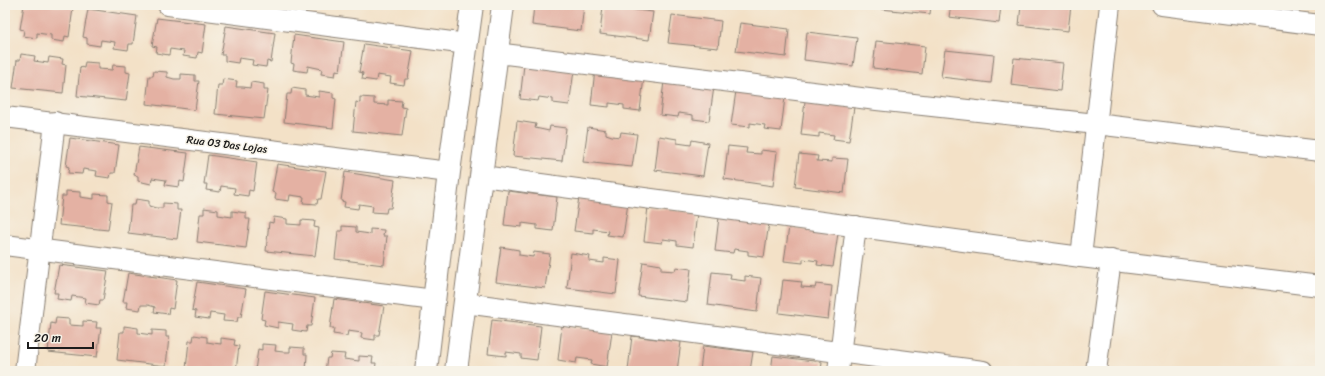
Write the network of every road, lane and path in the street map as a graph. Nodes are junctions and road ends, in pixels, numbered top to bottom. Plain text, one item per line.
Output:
1 (168, 5) edge
2 (472, 5) edge
3 (503, 5) edge
4 (1110, 5) edge
5 (1162, 5) edge
6 (1320, 25) edge
7 (467, 44) junction
8 (496, 53) junction
9 (5, 117) edge
10 (55, 122) junction
11 (1096, 124) junction
12 (1320, 151) edge
13 (449, 172) junction
14 (482, 176) junction
15 (856, 226) junction
16 (5, 245) edge
17 (40, 250) junction
18 (1081, 257) junction
19 (1112, 260) junction
20 (1320, 286) edge
21 (434, 300) junction
22 (465, 303) junction
23 (839, 362) edge
24 (25, 371) edge
25 (426, 371) edge
26 (456, 371) edge
27 (982, 371) edge
28 (1096, 371) edge

1 - 7 street
2 - 7 street
3 - 8 street
4 - 11 street
5 - 6 street
7 - 13 street
8 - 11 street
8 - 14 street
9 - 10 street, Rua 03 Das Lojas
10 - 13 street, Rua 03 Das Lojas
10 - 17 street
11 - 12 street
11 - 18 street
13 - 21 street
14 - 15 street
14 - 22 street
15 - 18 street
15 - 23 street
16 - 17 street
17 - 21 street
17 - 24 street
18 - 19 street
19 - 20 street
19 - 28 street
21 - 25 street
22 - 23 street
22 - 26 street
23 - 27 street

